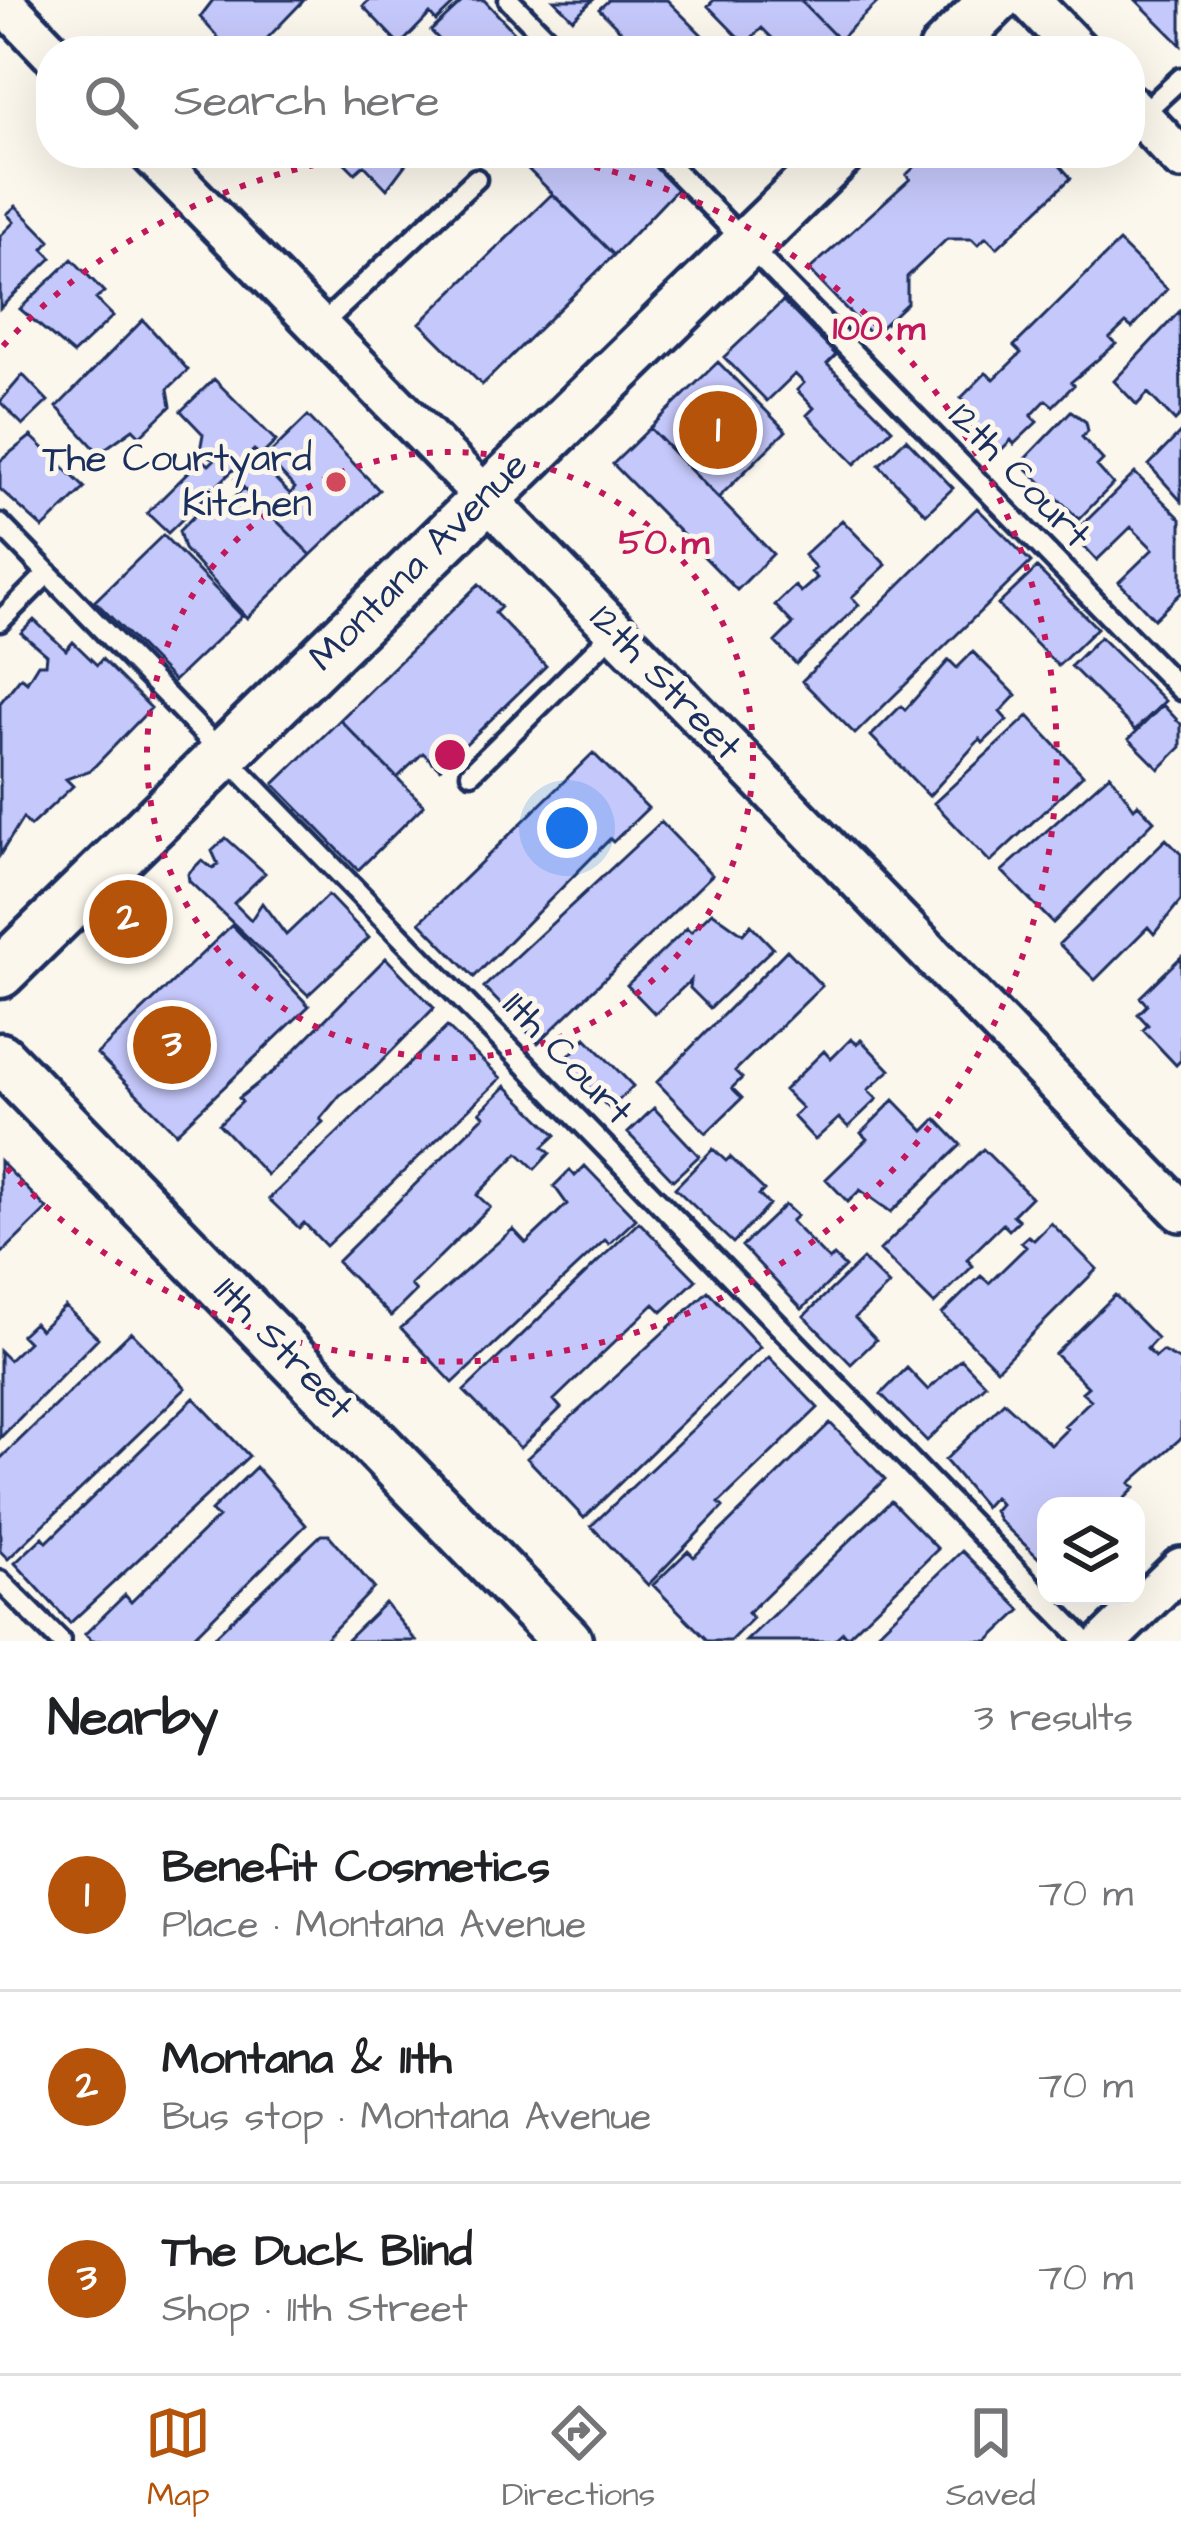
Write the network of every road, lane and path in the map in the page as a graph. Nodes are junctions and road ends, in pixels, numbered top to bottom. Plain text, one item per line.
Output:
1 (1, 0) edge
2 (509, 0) edge
3 (995, 0) edge
4 (1029, 0) edge
5 (36, 36) edge
6 (544, 36) edge
7 (959, 36) edge
8 (1064, 36) edge
9 (1181, 78) edge
10 (1145, 103) edge
11 (1145, 121) edge
12 (1181, 159) edge
13 (165, 168) edge
14 (673, 168) edge
15 (824, 168) edge
16 (476, 179) dead end
17 (746, 243) junction
18 (319, 327) junction
19 (484, 498) junction
20 (0, 524) edge
21 (48, 573) junction
22 (0, 621) edge
23 (615, 632) junction
24 (1181, 690) edge
25 (224, 756) junction
26 (471, 773) dead end
27 (0, 973) edge
28 (0, 1058) edge
29 (1181, 1211) edge
30 (1181, 1568) edge
31 (0, 1581) edge
32 (60, 1641) edge
33 (567, 1641) edge
34 (1084, 1641) edge
35 (1106, 1641) edge

1 - 5 street
2 - 6 lane
3 - 7 street
4 - 8 street
9 - 10 lane
11 - 12 street
13 - 18 street, 12th Street
14 - 17 lane, 12th Court
15 - 17 street, Montana Avenue
16 - 18 lane
17 - 19 street, Montana Avenue
17 - 24 lane, 12th Court
18 - 19 street, 12th Street
19 - 23 street, 12th Street
19 - 25 street, Montana Avenue
20 - 21 lane, 11th Court
21 - 22 lane
21 - 25 lane, 11th Court
23 - 26 lane
23 - 29 street, 12th Street
25 - 27 street, Montana Avenue
25 - 34 lane, 11th Court
28 - 33 street, 11th Street
30 - 35 street
31 - 32 lane

